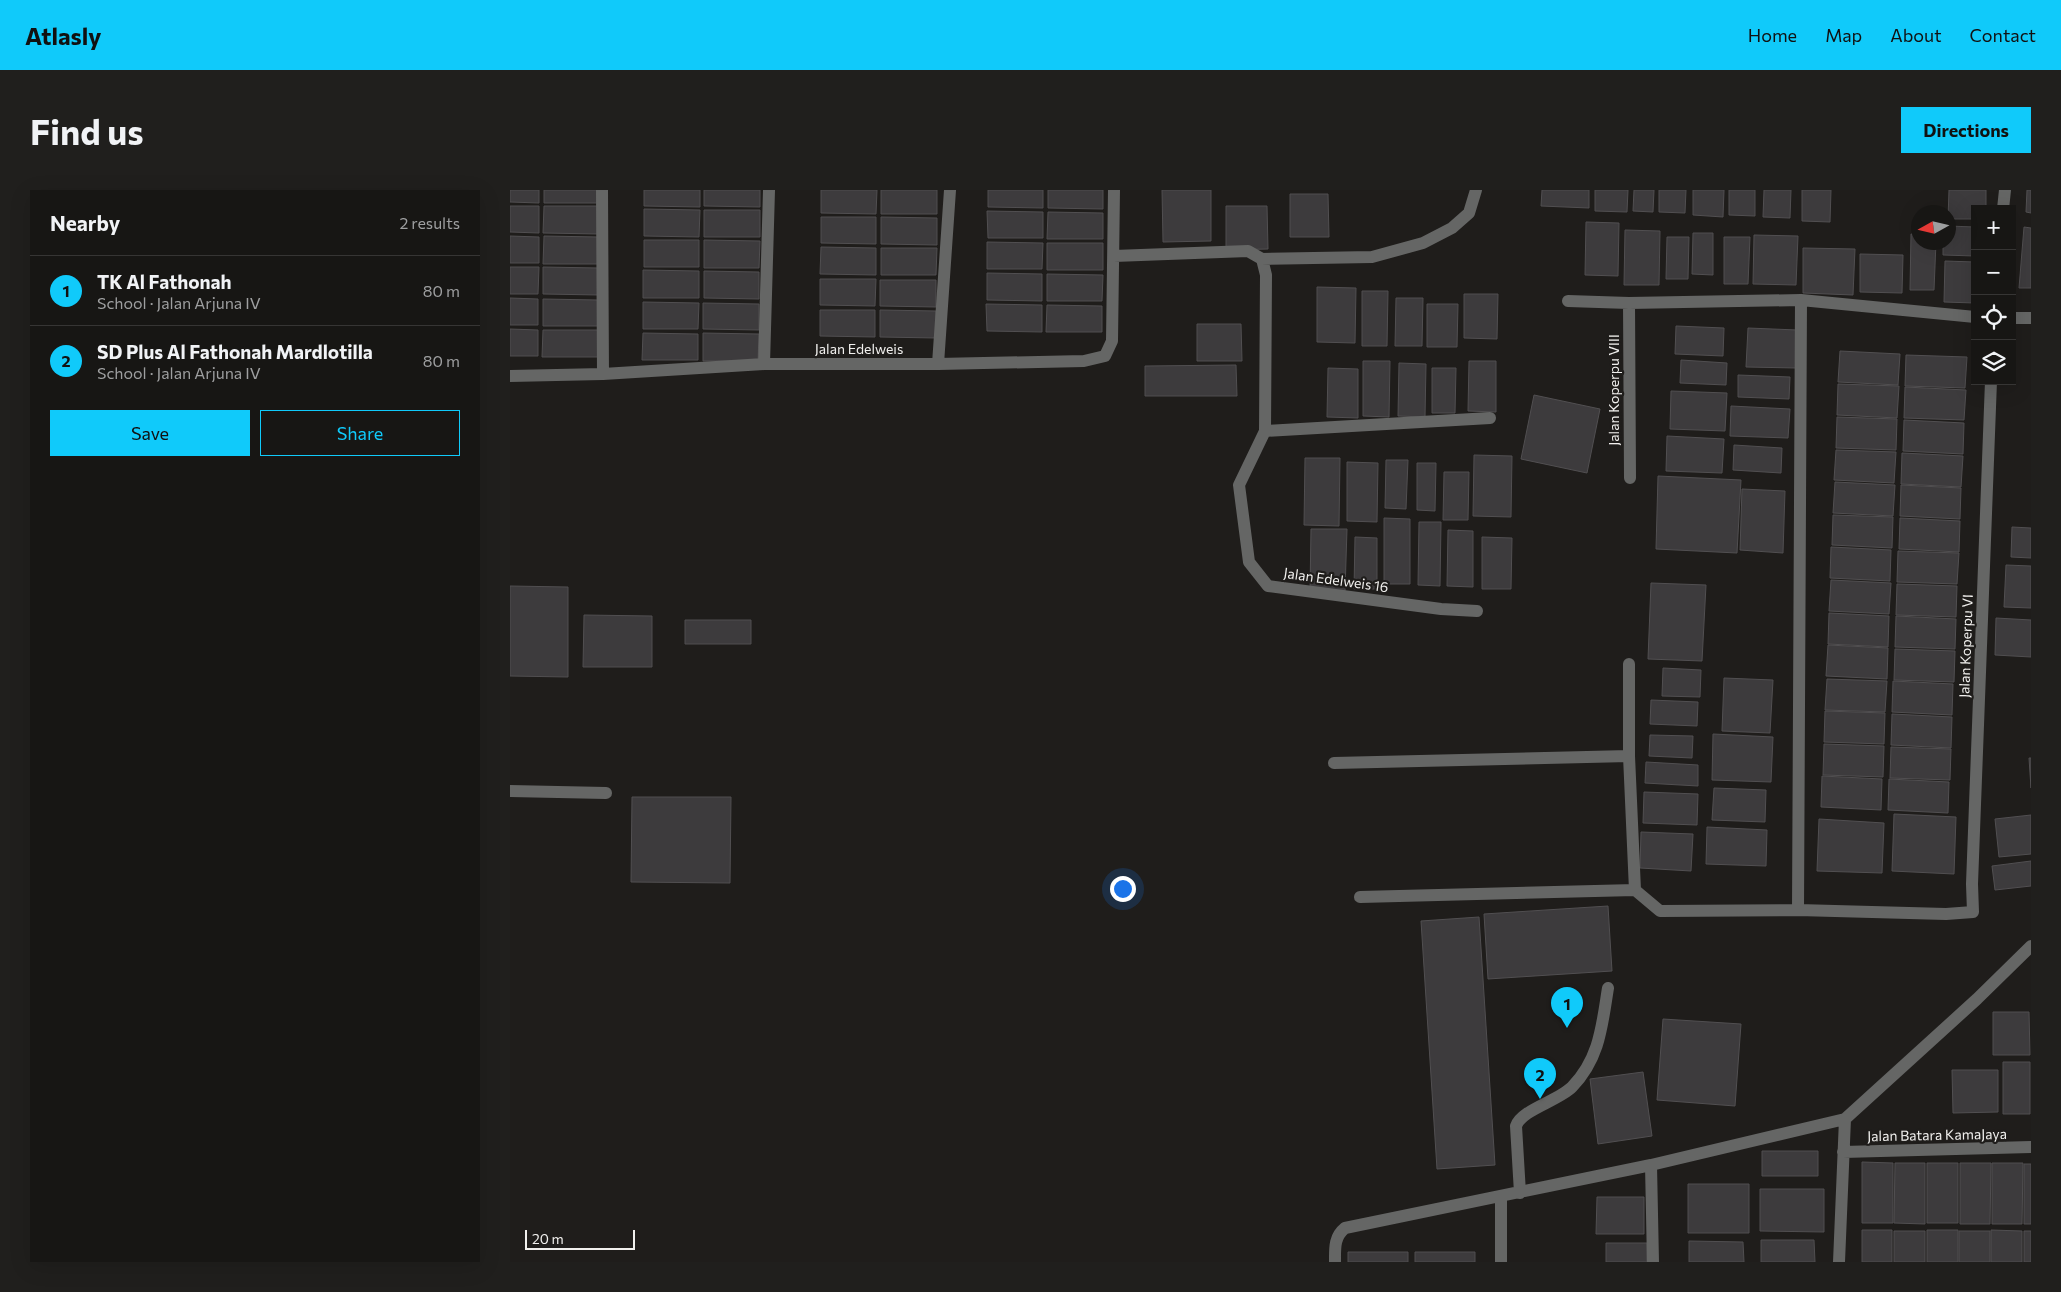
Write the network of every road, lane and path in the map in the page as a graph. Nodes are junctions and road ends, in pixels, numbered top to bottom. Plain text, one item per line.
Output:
1 (602, 190) edge
2 (769, 190) edge
3 (950, 190) edge
4 (1114, 190) edge
5 (1476, 190) edge
6 (2005, 190) edge
7 (2003, 205) edge
8 (1114, 256) junction
9 (1262, 259) junction
10 (1801, 300) junction
11 (1568, 301) dead end
12 (1629, 303) junction
13 (1971, 317) edge
14 (2016, 318) edge
15 (2031, 318) edge
16 (764, 364) junction
17 (938, 364) junction
18 (603, 374) junction
19 (510, 376) edge
20 (1991, 385) edge
21 (1490, 418) dead end
22 (1265, 431) junction
23 (1630, 478) dead end
24 (1477, 611) dead end
25 (1629, 664) dead end
26 (1630, 756) junction
27 (1334, 762) dead end
28 (510, 790) edge
29 (606, 794) dead end
30 (1635, 890) junction
31 (1360, 897) dead end
32 (1798, 910) junction
33 (2030, 950) edge
34 (1608, 988) dead end
35 (1845, 1119) junction
36 (2031, 1148) edge
37 (1843, 1152) junction
38 (1651, 1165) junction
39 (1520, 1193) junction
40 (1501, 1197) junction
41 (1335, 1262) edge
42 (1501, 1262) edge
43 (1652, 1262) edge
44 (1839, 1262) edge

1 - 18 street
2 - 16 street
3 - 17 street
4 - 8 street
5 - 9 street
6 - 7 street
8 - 9 street
8 - 17 street, Jalan Edelweis
9 - 22 street
10 - 12 street
10 - 13 street
10 - 32 street
11 - 12 street
12 - 23 street, Jalan Koperpu VIII
14 - 15 street
16 - 17 street, Jalan Edelweis
16 - 18 street, Jalan Edelweis
18 - 19 street, Jalan Edelweis
20 - 32 street, Jalan Koperpu VI
21 - 22 street
22 - 24 street, Jalan Edelweis 16
25 - 26 street
26 - 27 street
26 - 30 street
28 - 29 street
30 - 31 street
30 - 32 street
33 - 35 street
34 - 39 street
35 - 37 street
35 - 38 street
36 - 37 street, Jalan Batara KamaJaya
37 - 44 street
38 - 39 street
38 - 43 street
39 - 40 street
40 - 41 street
40 - 42 street

